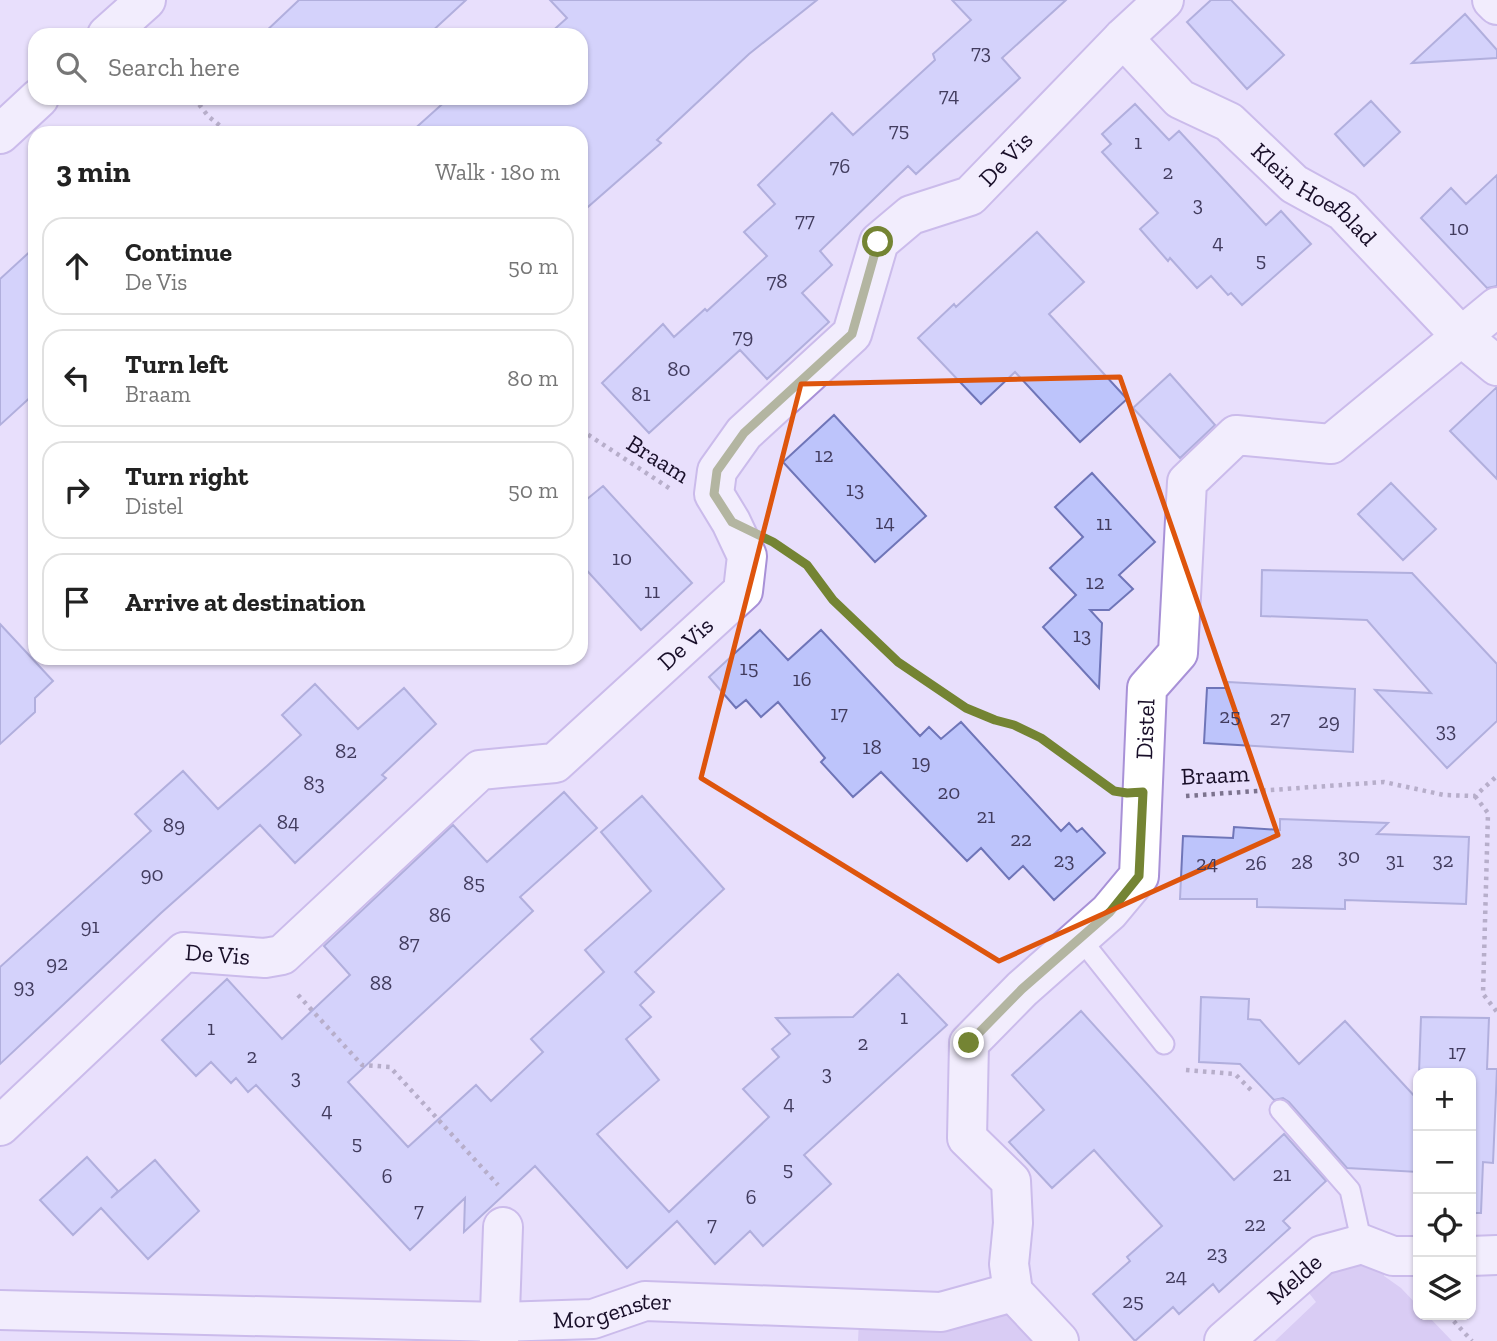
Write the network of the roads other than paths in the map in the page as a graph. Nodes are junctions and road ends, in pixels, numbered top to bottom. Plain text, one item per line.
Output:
1 (146, 0) edge
2 (1164, 0) edge
3 (1492, 0) edge
4 (1497, 5) edge
5 (115, 28) edge
6 (1123, 38) junction
7 (31, 105) edge
8 (0, 134) edge
9 (1497, 307) edge
10 (1462, 337) junction
11 (1497, 366) edge
12 (1079, 937) junction
13 (1164, 1044) road end
14 (1280, 1110) road end
15 (0, 1126) edge
16 (503, 1227) road end
17 (1362, 1244) junction
18 (1497, 1255) edge
19 (1413, 1256) edge
20 (1476, 1256) edge
21 (1013, 1292) junction
22 (0, 1310) edge
23 (499, 1331) edge
24 (1059, 1341) edge
25 (1224, 1341) edge

1 - 5 street
2 - 6 street, De Vis
3 - 4 street
6 - 10 street, Klein Hoefblad
6 - 15 street, De Vis
7 - 8 street
9 - 10 street, Distel
10 - 11 street, Klein Hoefblad
10 - 12 street, Distel
12 - 13 lane
12 - 21 street, Distel
14 - 17 lane
16 - 23 street
17 - 19 street
17 - 25 street, Melde
18 - 20 street
21 - 23 street, Morgenster
21 - 24 street
22 - 23 street, Morgenster

